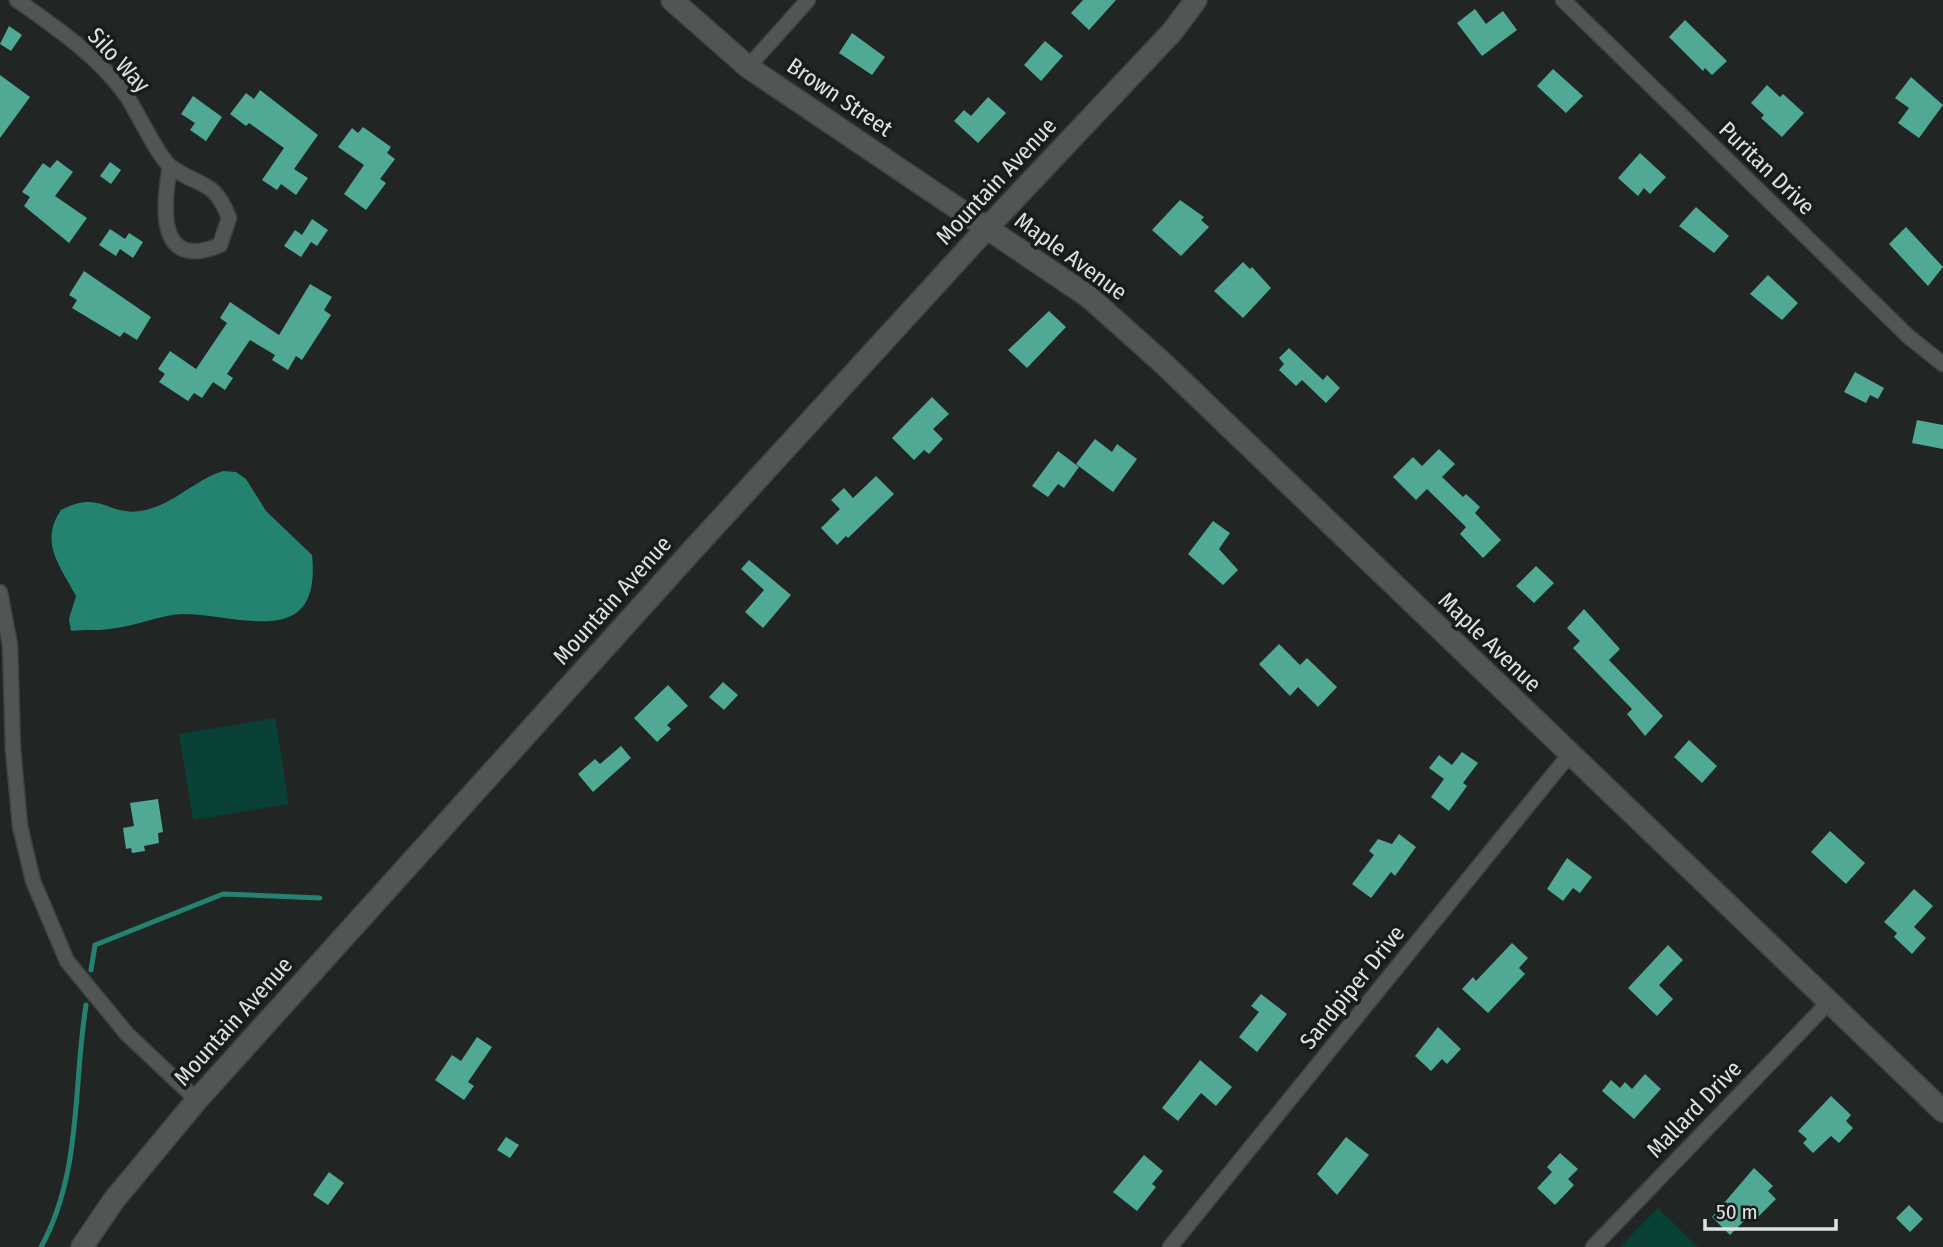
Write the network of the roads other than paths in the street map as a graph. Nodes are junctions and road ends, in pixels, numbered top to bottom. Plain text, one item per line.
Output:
1 (17, 0) edge
2 (672, 0) edge
3 (808, 0) edge
4 (1196, 0) edge
5 (1563, 0) edge
6 (748, 67) junction
7 (170, 166) junction
8 (987, 228) junction
9 (1943, 364) edge
10 (0, 592) edge
11 (1569, 755) junction
12 (1828, 1003) junction
13 (197, 1100) junction
14 (1943, 1111) edge
15 (82, 1247) edge
16 (1170, 1247) edge
17 (1593, 1247) edge

1 - 7 street, Silo Way
2 - 6 street, Brown Street
3 - 6 street
4 - 8 street, Mountain Avenue
5 - 9 street, Puritan Drive
6 - 8 street, Brown Street
7 - 7 street, Silo Way
8 - 11 street, Maple Avenue
8 - 13 street, Mountain Avenue
10 - 13 street
11 - 12 street, Maple Avenue
11 - 16 street, Sandpiper Drive
12 - 14 street, Maple Avenue
12 - 17 street, Mallard Drive
13 - 15 street, Mountain Avenue

